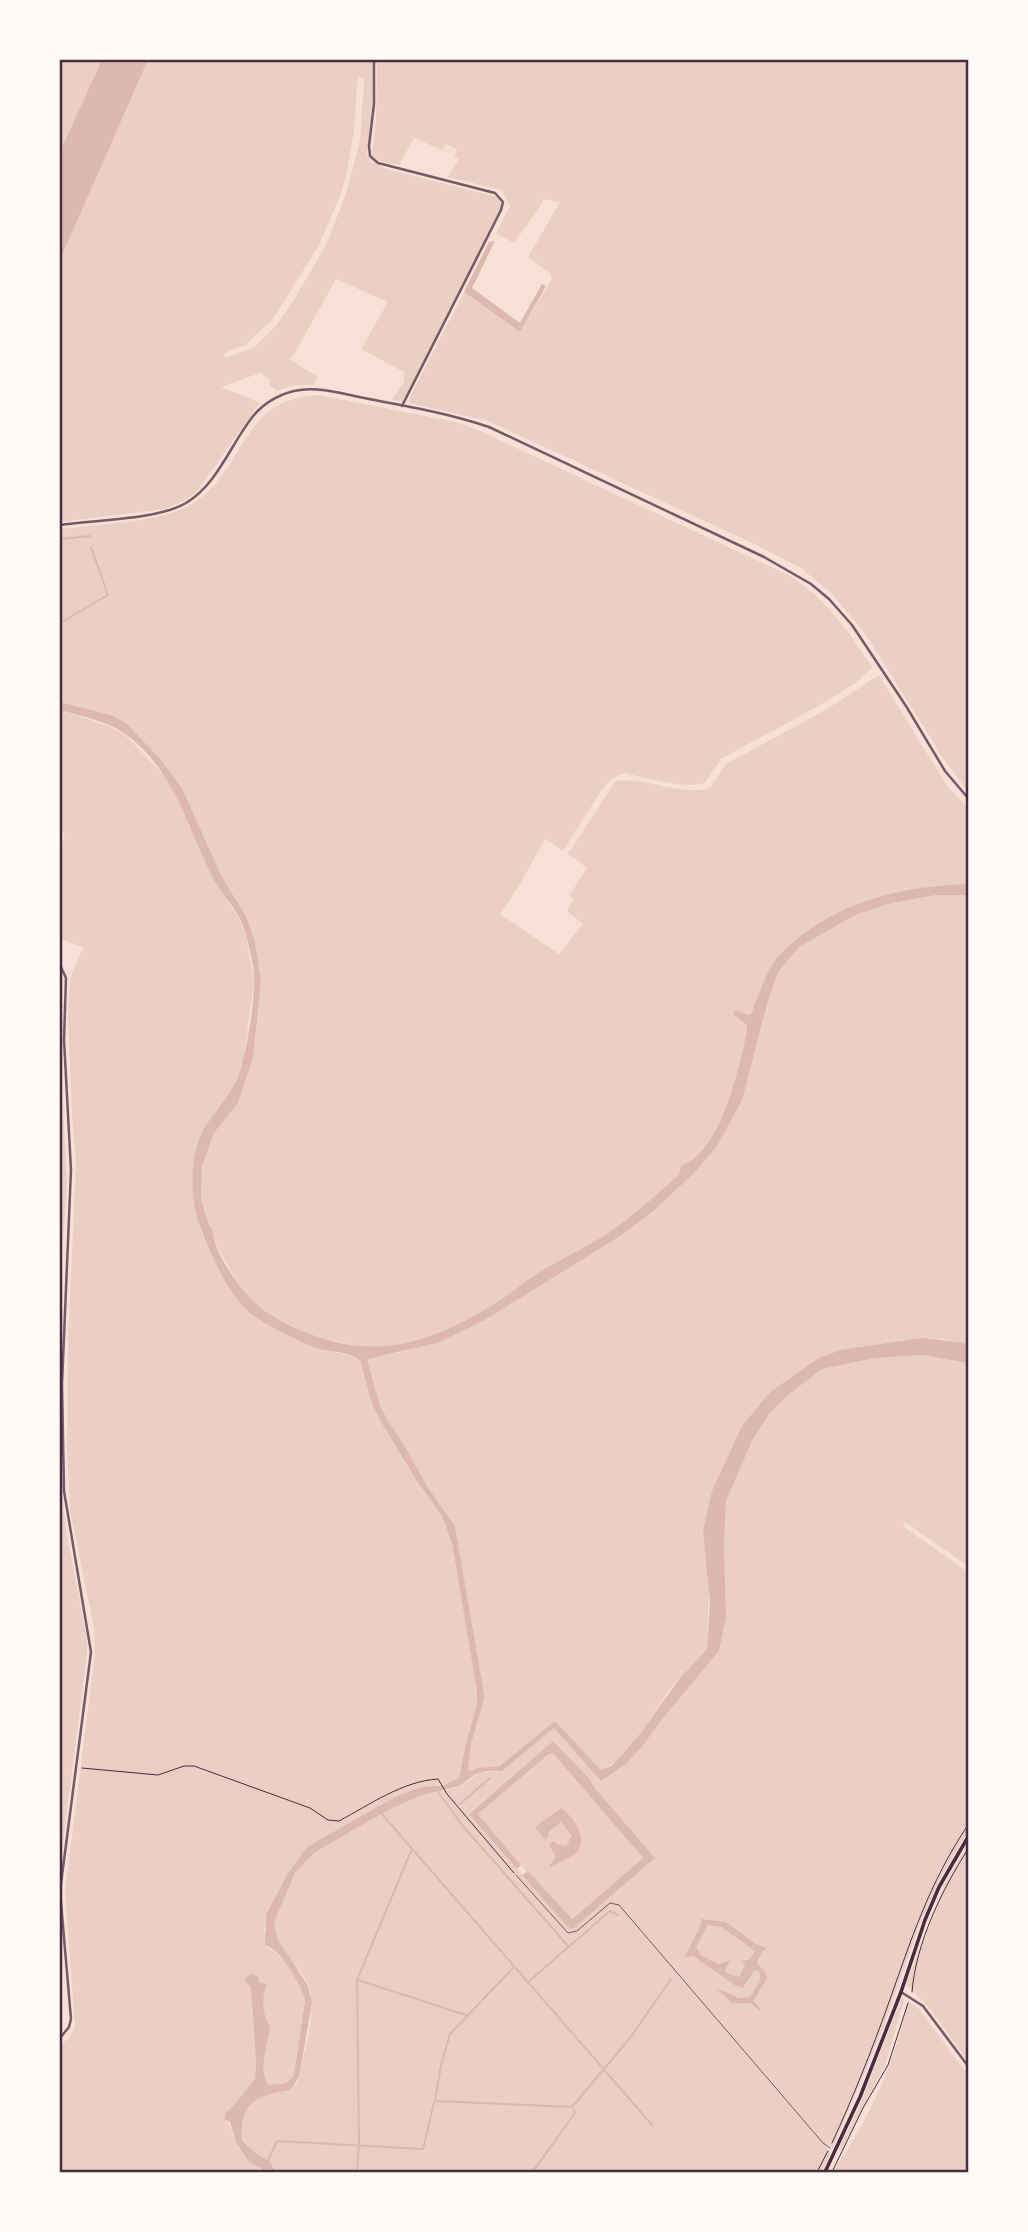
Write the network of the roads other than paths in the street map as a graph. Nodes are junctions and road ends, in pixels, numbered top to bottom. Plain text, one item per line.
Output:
1 (374, 60) edge
2 (402, 406) junction
3 (60, 525) edge
4 (968, 798) edge
5 (60, 965) edge
6 (968, 1836) edge
7 (516, 1875) road end
8 (901, 1992) junction
9 (60, 2038) edge
10 (968, 2066) edge
11 (830, 2148) road end
12 (825, 2172) edge

1 - 2 street
2 - 3 street
2 - 4 street
5 - 9 street
6 - 8 main road
7 - 11 lane
8 - 10 street
8 - 12 main road

